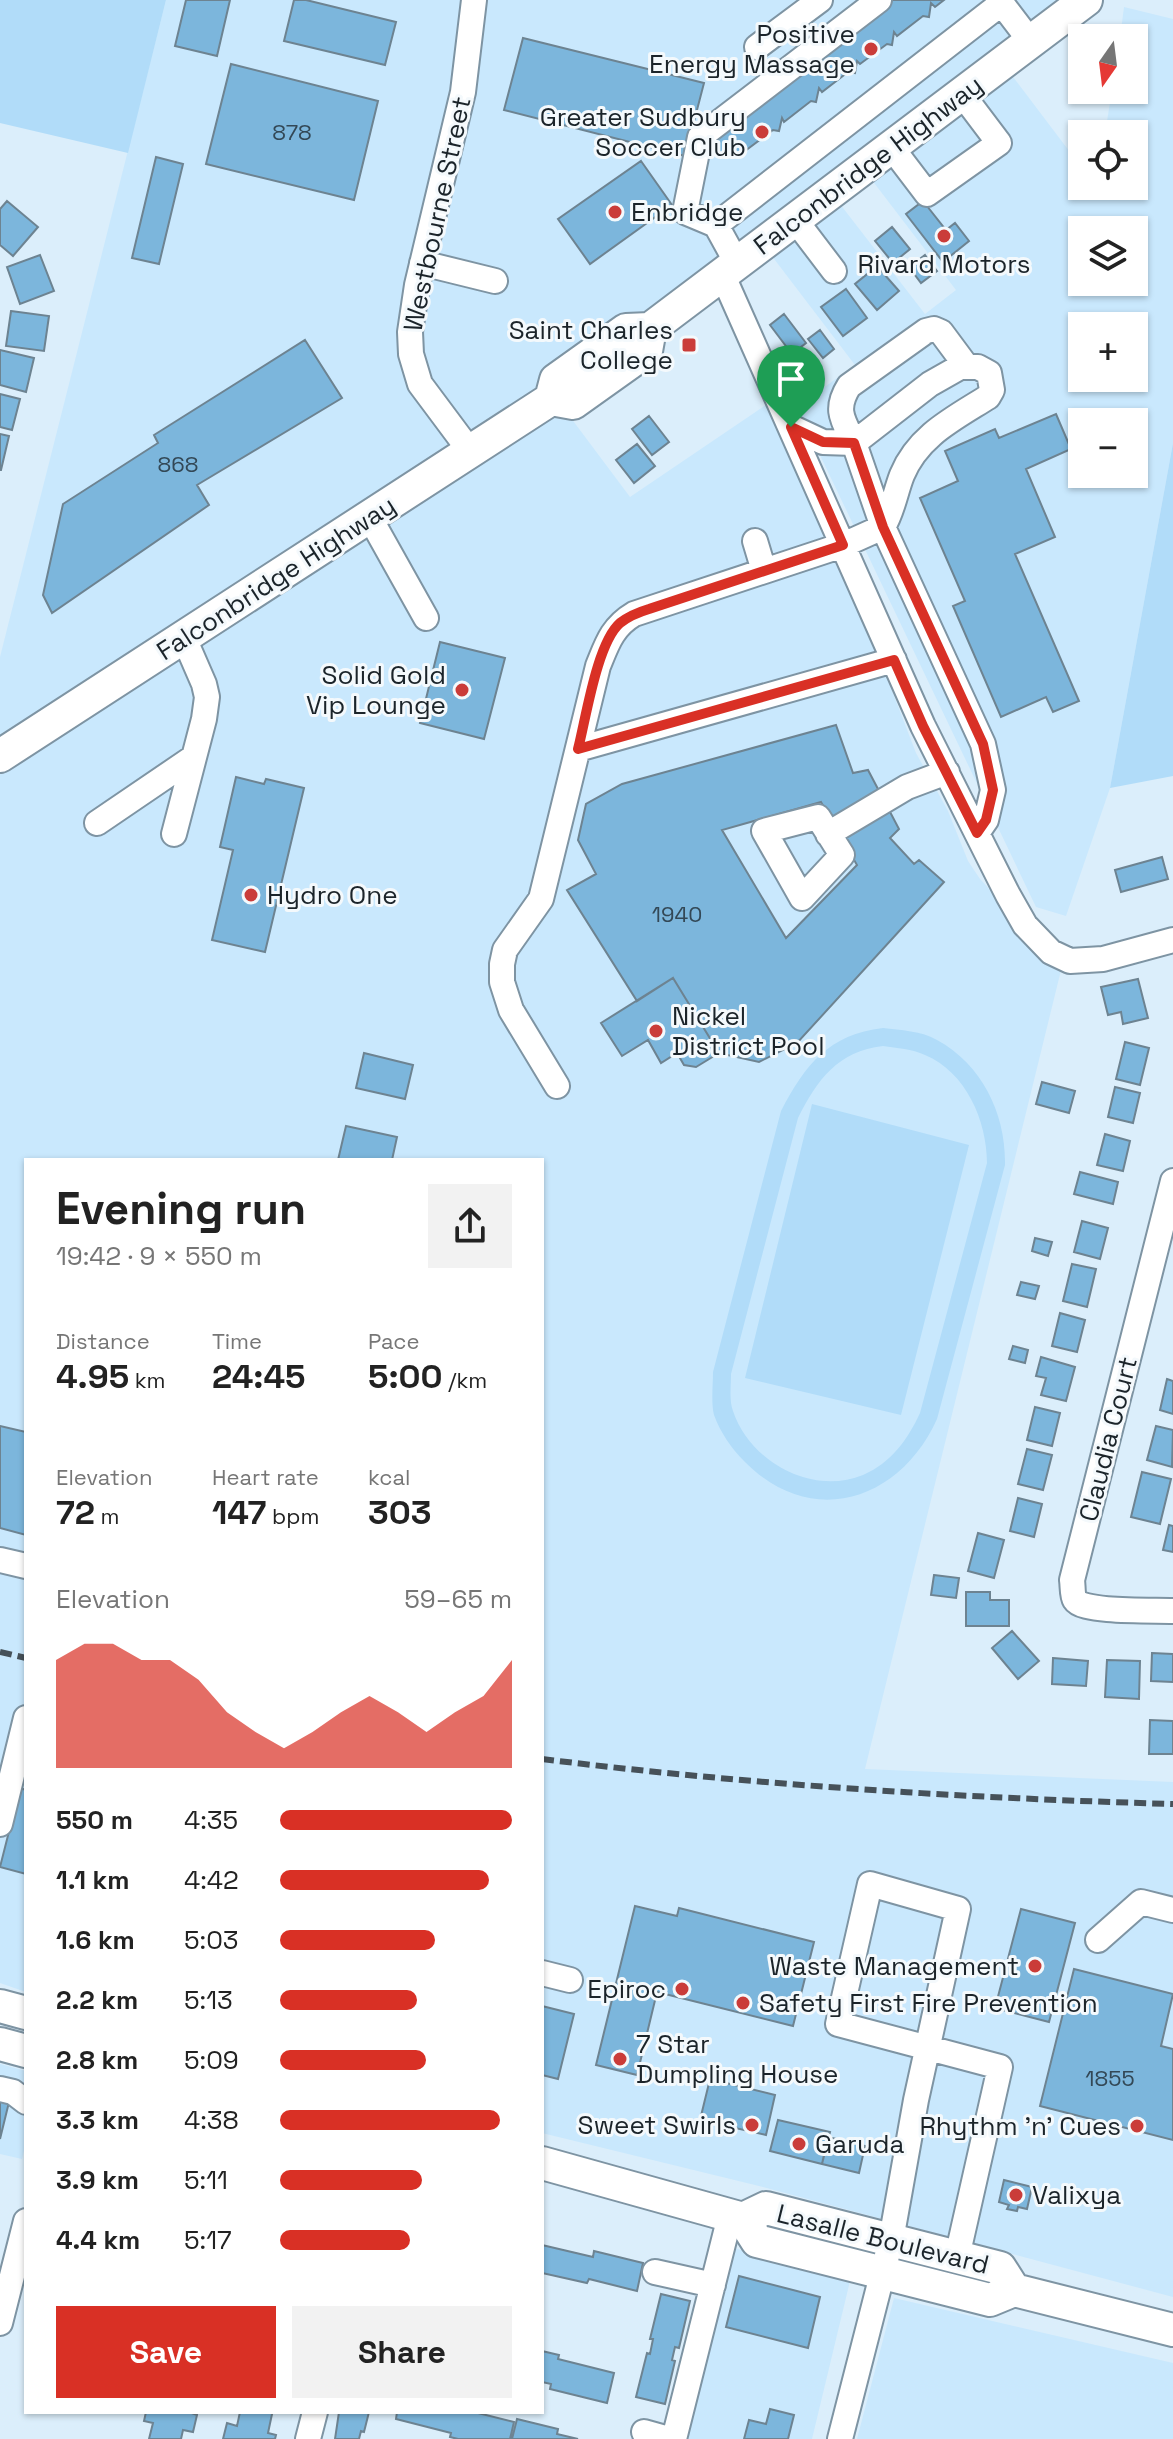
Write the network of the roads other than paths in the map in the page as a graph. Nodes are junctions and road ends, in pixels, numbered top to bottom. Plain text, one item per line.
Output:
1 (820, 0) edge
2 (879, 0) edge
3 (1086, 0) edge
4 (1000, 2) edge
5 (474, 4) edge
6 (1031, 42) junction
7 (757, 47) dead end
8 (962, 94) junction
9 (892, 148) junction
10 (796, 221) junction
11 (716, 225) junction
12 (422, 263) junction
13 (730, 270) junction
14 (834, 271) dead end
15 (495, 281) dead end
16 (967, 367) junction
17 (791, 427) junction
18 (854, 443) junction
19 (470, 451) junction
20 (370, 518) junction
21 (883, 527) junction
22 (755, 541) dead end
23 (843, 545) junction
24 (764, 571) junction
25 (426, 618) dead end
26 (184, 638) junction
27 (894, 660) junction
28 (578, 749) junction
29 (0, 756) edge
30 (194, 757) junction
31 (947, 772) junction
32 (97, 823) dead end
33 (977, 833) junction
34 (174, 834) dead end
35 (828, 834) dead end
36 (1173, 940) edge
37 (557, 1086) dead end
38 (1173, 1181) edge
39 (0, 1560) edge
40 (24, 1566) edge
41 (1173, 1611) edge
42 (24, 1726) edge
43 (0, 1824) edge
44 (1173, 1910) edge
45 (1098, 1940) dead end
46 (544, 1974) edge
47 (570, 1980) dead end
48 (0, 2006) edge
49 (24, 2012) edge
50 (0, 2044) edge
51 (928, 2049) junction
52 (24, 2050) edge
53 (0, 2089) edge
54 (24, 2100) edge
55 (544, 2164) edge
56 (737, 2217) junction
57 (24, 2229) edge
58 (891, 2240) junction
59 (957, 2257) junction
60 (655, 2272) dead end
61 (883, 2275) junction
62 (713, 2285) junction
63 (1014, 2290) junction
64 (0, 2323) edge
65 (1173, 2330) edge
66 (314, 2414) edge
67 (644, 2432) dead end
68 (308, 2439) edge
69 (672, 2439) edge
70 (840, 2439) edge

1 - 7 street
2 - 11 street
3 - 6 main road, Falconbridge Highway
4 - 6 street
4 - 11 street
5 - 12 street, Westbourne Street
6 - 8 main road, Falconbridge Highway
8 - 9 main road, Falconbridge Highway
8 - 9 street
9 - 10 main road, Falconbridge Highway
10 - 13 main road, Falconbridge Highway
10 - 14 street
11 - 13 street
12 - 15 street
12 - 19 street, Westbourne Street
13 - 17 street
13 - 19 main road, Falconbridge Highway
16 - 18 street
16 - 18 street
16 - 21 street
17 - 18 street
17 - 23 street
18 - 21 street
19 - 20 main road, Falconbridge Highway
20 - 25 street
20 - 26 main road, Falconbridge Highway
21 - 23 street
21 - 33 street
22 - 24 street
23 - 24 street
23 - 27 street
24 - 28 street
26 - 29 main road, Falconbridge Highway
26 - 30 street
27 - 28 street
27 - 31 street
28 - 37 street
30 - 32 street
30 - 34 street
31 - 33 street
31 - 35 street
33 - 36 street
38 - 41 street, Claudia Court
39 - 40 street
42 - 43 street
44 - 45 street
46 - 47 street
48 - 49 main road
50 - 52 main road
51 - 51 street
51 - 58 street
51 - 59 street
53 - 54 street
55 - 56 main road, Lasalle Boulevard
56 - 58 main road, Lasalle Boulevard
56 - 61 main road, Lasalle Boulevard
56 - 62 street
57 - 64 street
58 - 59 main road, Lasalle Boulevard
58 - 61 street
59 - 63 main road, Lasalle Boulevard
60 - 62 street
61 - 63 main road, Lasalle Boulevard
61 - 70 street
62 - 69 street
63 - 65 main road, Lasalle Boulevard
66 - 68 street
67 - 69 street

